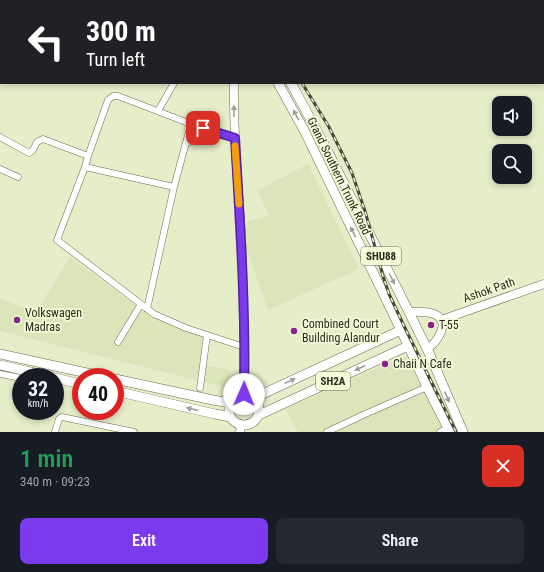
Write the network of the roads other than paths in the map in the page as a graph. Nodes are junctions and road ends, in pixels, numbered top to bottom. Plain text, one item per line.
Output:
1 (173, 84) edge
2 (234, 84) edge
3 (279, 84) edge
4 (292, 84) edge
5 (158, 111) junction
6 (191, 124) junction
7 (203, 128) junction
8 (0, 137) edge
9 (235, 138) junction
10 (186, 143) junction
11 (88, 156) junction
12 (85, 167) junction
13 (0, 169) edge
14 (18, 177) dead end
15 (174, 187) junction
16 (544, 284) edge
17 (141, 304) junction
18 (147, 309) junction
19 (409, 312) junction
20 (441, 320) junction
21 (401, 330) junction
22 (208, 335) junction
23 (118, 342) dead end
24 (408, 346) junction
25 (244, 347) junction
26 (427, 349) junction
27 (0, 354) edge
28 (0, 365) edge
29 (49, 365) junction
30 (13, 368) edge
31 (49, 368) edge
32 (72, 370) edge
33 (0, 374) edge
34 (12, 376) edge
35 (124, 381) edge
36 (427, 387) junction
37 (200, 388) dead end
38 (124, 393) edge
39 (244, 394) junction
40 (254, 398) junction
41 (230, 403) junction
42 (259, 415) junction
43 (230, 417) junction
44 (241, 428) edge
45 (446, 431) edge
46 (55, 432) edge
47 (134, 432) edge
48 (327, 432) edge
49 (463, 432) edge

1 - 5 street
9 -> 2 street
21 -> 3 main road, Grand Southern Trunk Road / SHU88
4 -> 19 main road, Grand Southern Trunk Road / SHU88
5 - 6 street
5 - 11 street
6 - 7 street
6 - 10 street
7 - 9 street
7 - 10 street
8 - 11 street
9 - 25 street
10 - 15 street
11 - 12 street
12 - 15 street
12 - 17 street
13 - 14 street
15 - 18 street
16 - 20 street, Ashok Path
17 - 18 street
17 - 23 street
18 - 22 street
19 - 20 street
19 - 26 main road, Grand Southern Trunk Road / SHU88
20 - 26 street
21 - 24 main road, Grand Southern Trunk Road / SHU88
40 -> 21 main road, SH2A
22 - 25 street
22 - 37 street
24 - 36 main road, Grand Southern Trunk Road / SHU88
24 -> 42 main road, SH2A
25 - 39 street
26 -> 49 main road, Grand Southern Trunk Road / SHU88
27 - 29 main road
28 - 30 main road
29 - 31 main road
29 - 32 main road
33 - 34 street
35 - 41 main road
36 - 45 main road, Grand Southern Trunk Road / SHU88
36 - 48 street
43 -> 38 main road, SH2A
39 - 40 main road
39 - 41 main road
40 - 42 main road
41 - 43 main road
42 - 44 main road, SH2A
43 - 44 main road, SH2A
46 - 47 street

